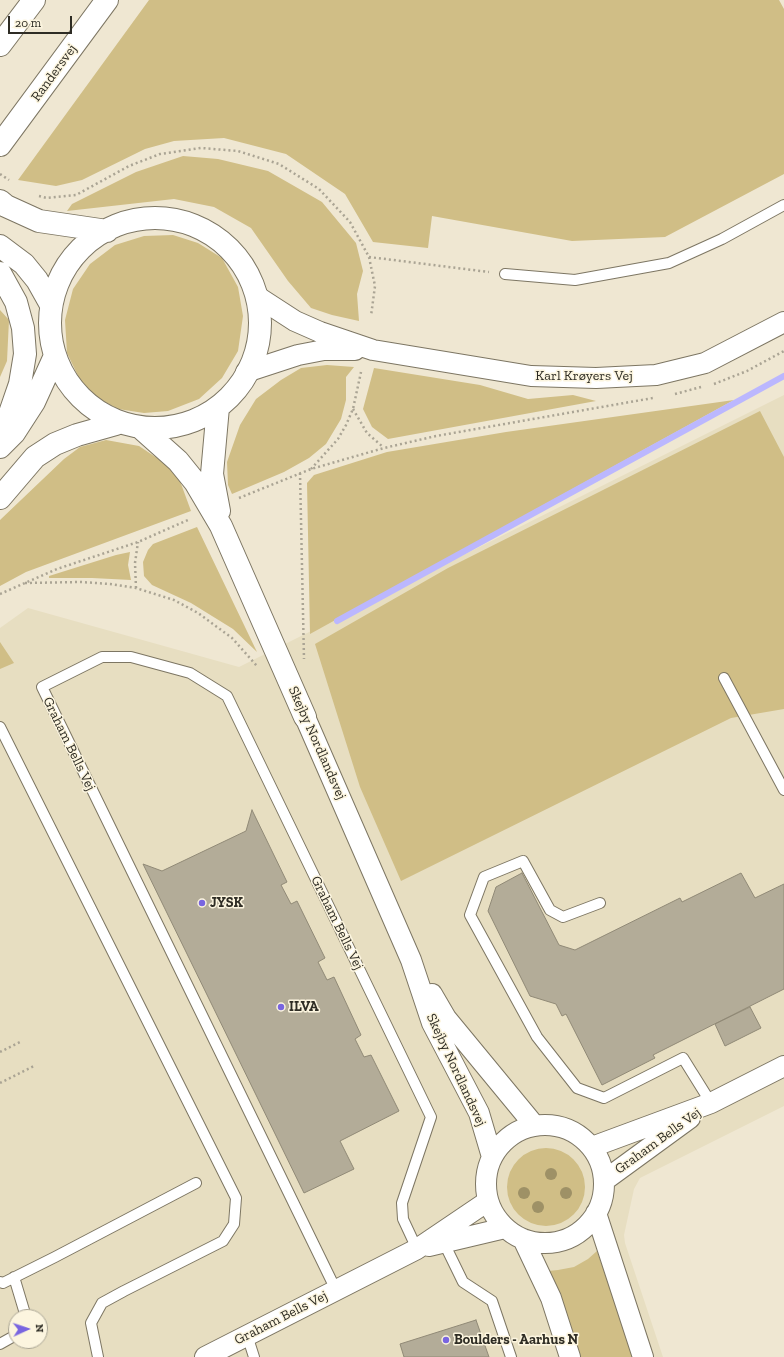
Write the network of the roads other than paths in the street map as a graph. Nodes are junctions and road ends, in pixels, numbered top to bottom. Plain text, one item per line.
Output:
1 (34, 0) edge
2 (107, 0) edge
3 (0, 45) edge
4 (0, 146) edge
5 (0, 201) edge
6 (784, 205) edge
7 (107, 231) junction
8 (0, 246) edge
9 (0, 273) edge
10 (504, 274) road end
11 (258, 297) junction
12 (51, 305) junction
13 (784, 322) edge
14 (373, 350) junction
15 (54, 358) junction
16 (246, 372) junction
17 (218, 407) junction
18 (116, 424) junction
19 (141, 428) junction
20 (0, 430) edge
21 (0, 447) edge
22 (0, 498) edge
23 (222, 526) junction
24 (724, 678) dead end
25 (305, 717) joint
26 (0, 727) edge
27 (784, 790) edge
28 (600, 903) dead end
29 (411, 960) junction
30 (784, 1066) edge
31 (710, 1103) junction
32 (535, 1126) junction
33 (592, 1147) junction
34 (492, 1157) junction
35 (605, 1180) junction
36 (196, 1183) dead end
37 (488, 1201) junction
38 (596, 1213) junction
39 (505, 1228) junction
40 (442, 1238) junction
41 (523, 1239) junction
42 (417, 1249) junction
43 (14, 1277) junction
44 (0, 1282) edge
45 (336, 1290) junction
46 (24, 1309) edge
47 (248, 1335) junction
48 (98, 1357) edge
49 (205, 1357) edge
50 (254, 1357) edge
51 (511, 1357) edge
52 (570, 1357) edge
53 (643, 1357) edge

1 - 3 street
2 - 4 street, Randersvej
5 - 7 street
6 - 10 lane
7 - 11 street
7 - 12 street
8 - 12 street
9 - 20 street
11 - 14 street, Karl Krøyers Vej
11 - 16 street
12 - 15 street
13 - 14 street, Karl Krøyers Vej
14 - 16 street, Karl Krøyers Vej
15 - 18 street
15 - 21 street
16 - 17 street
17 - 19 street
17 - 23 street, Skejby Nordlandsvej
18 - 19 street
18 - 22 street
19 - 23 street, Skejby Nordlandsvej
23 - 25 street, Skejby Nordlandsvej
24 - 27 lane
25 - 29 street, Skejby Nordlandsvej
26 - 48 lane
28 - 31 lane
29 - 32 street, Skejby Nordlandsvej
29 - 34 street, Skejby Nordlandsvej
30 - 31 street, Graham Bells Vej
31 - 33 street, Graham Bells Vej
31 - 35 street, Graham Bells Vej
32 - 33 street
32 - 34 street
33 - 35 street
34 - 37 street
35 - 38 street
36 - 43 lane
37 - 39 street
37 - 40 street, Graham Bells Vej
38 - 41 street
38 - 53 street
39 - 40 street, Graham Bells Vej
39 - 41 street
40 - 42 street, Graham Bells Vej
40 - 51 lane
41 - 52 street
42 - 45 street, Graham Bells Vej
42 - 45 lane, Graham Bells Vej
43 - 44 lane
43 - 46 lane
45 - 47 street, Graham Bells Vej
47 - 49 street, Graham Bells Vej
47 - 50 lane

